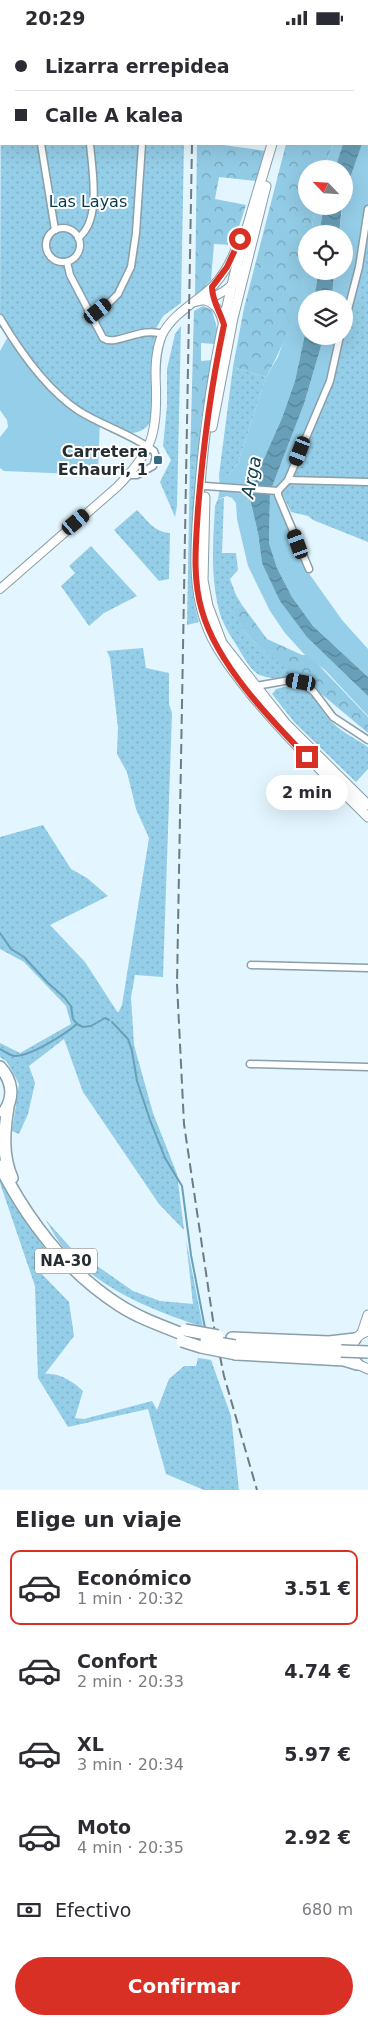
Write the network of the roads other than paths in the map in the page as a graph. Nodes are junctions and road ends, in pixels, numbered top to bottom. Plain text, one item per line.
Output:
1 (42, 145) edge
2 (90, 145) edge
3 (142, 145) edge
4 (272, 145) edge
5 (278, 145) edge
6 (368, 209) edge
7 (256, 211) junction
8 (55, 230) junction
9 (78, 238) junction
10 (67, 262) junction
11 (214, 285) junction
12 (232, 285) junction
13 (353, 290) edge
14 (212, 296) junction
15 (203, 300) junction
16 (193, 303) junction
17 (215, 305) junction
18 (92, 316) junction
19 (0, 318) edge
20 (224, 325) junction
21 (163, 334) junction
22 (338, 345) edge
23 (225, 355) junction
24 (148, 447) junction
25 (129, 475) junction
26 (288, 480) junction
27 (368, 482) edge
28 (203, 485) junction
29 (276, 491) junction
30 (309, 569) dead end
31 (0, 589) edge
32 (256, 686) junction
33 (368, 740) edge
34 (368, 805) edge
35 (368, 817) edge
36 (251, 965) dead end
37 (368, 968) edge
38 (250, 1064) dead end
39 (0, 1067) edge
40 (368, 1067) edge
41 (8, 1107) junction
42 (0, 1117) edge
43 (0, 1166) edge
44 (22, 1205) junction
45 (120, 1305) junction
46 (368, 1315) edge
47 (362, 1334) edge
48 (184, 1335) junction
49 (234, 1346) junction
50 (368, 1352) edge
51 (357, 1364) junction
52 (368, 1369) edge

1 - 8 street
2 - 9 street
3 - 18 street
4 - 7 main road
5 - 7 main road
6 - 13 street
7 - 11 street
7 - 12 main road
7 - 23 main road
8 - 9 street
8 - 10 street
9 - 10 street
10 - 18 street
11 - 12 street
11 - 14 street
11 - 16 street
12 - 14 street
12 - 20 main road
12 - 23 street
14 - 15 street
14 - 17 street
15 - 16 street
15 - 17 street
16 - 21 street
17 - 20 street
18 - 21 street
19 - 24 street
20 - 28 main road
21 - 24 street
22 - 26 street
23 - 28 main road
24 - 25 street
24 - 25 street
25 - 31 street
26 - 27 street
26 - 29 street
28 - 29 street
28 - 32 main road
28 - 35 main road
29 - 30 street
32 - 33 street
32 - 34 main road
36 - 37 street
38 - 40 street
39 - 41 highway
41 - 42 highway
41 - 44 highway, NA-30
43 - 44 highway, NA-30
44 - 45 highway, NA-30
45 - 48 highway, NA-30
45 - 48 highway
46 - 47 main road
47 - 49 highway
47 - 51 main road
48 - 49 highway, NA-30, bridge
49 - 50 highway, NA-30, bridge
49 - 51 highway
51 - 52 main road

